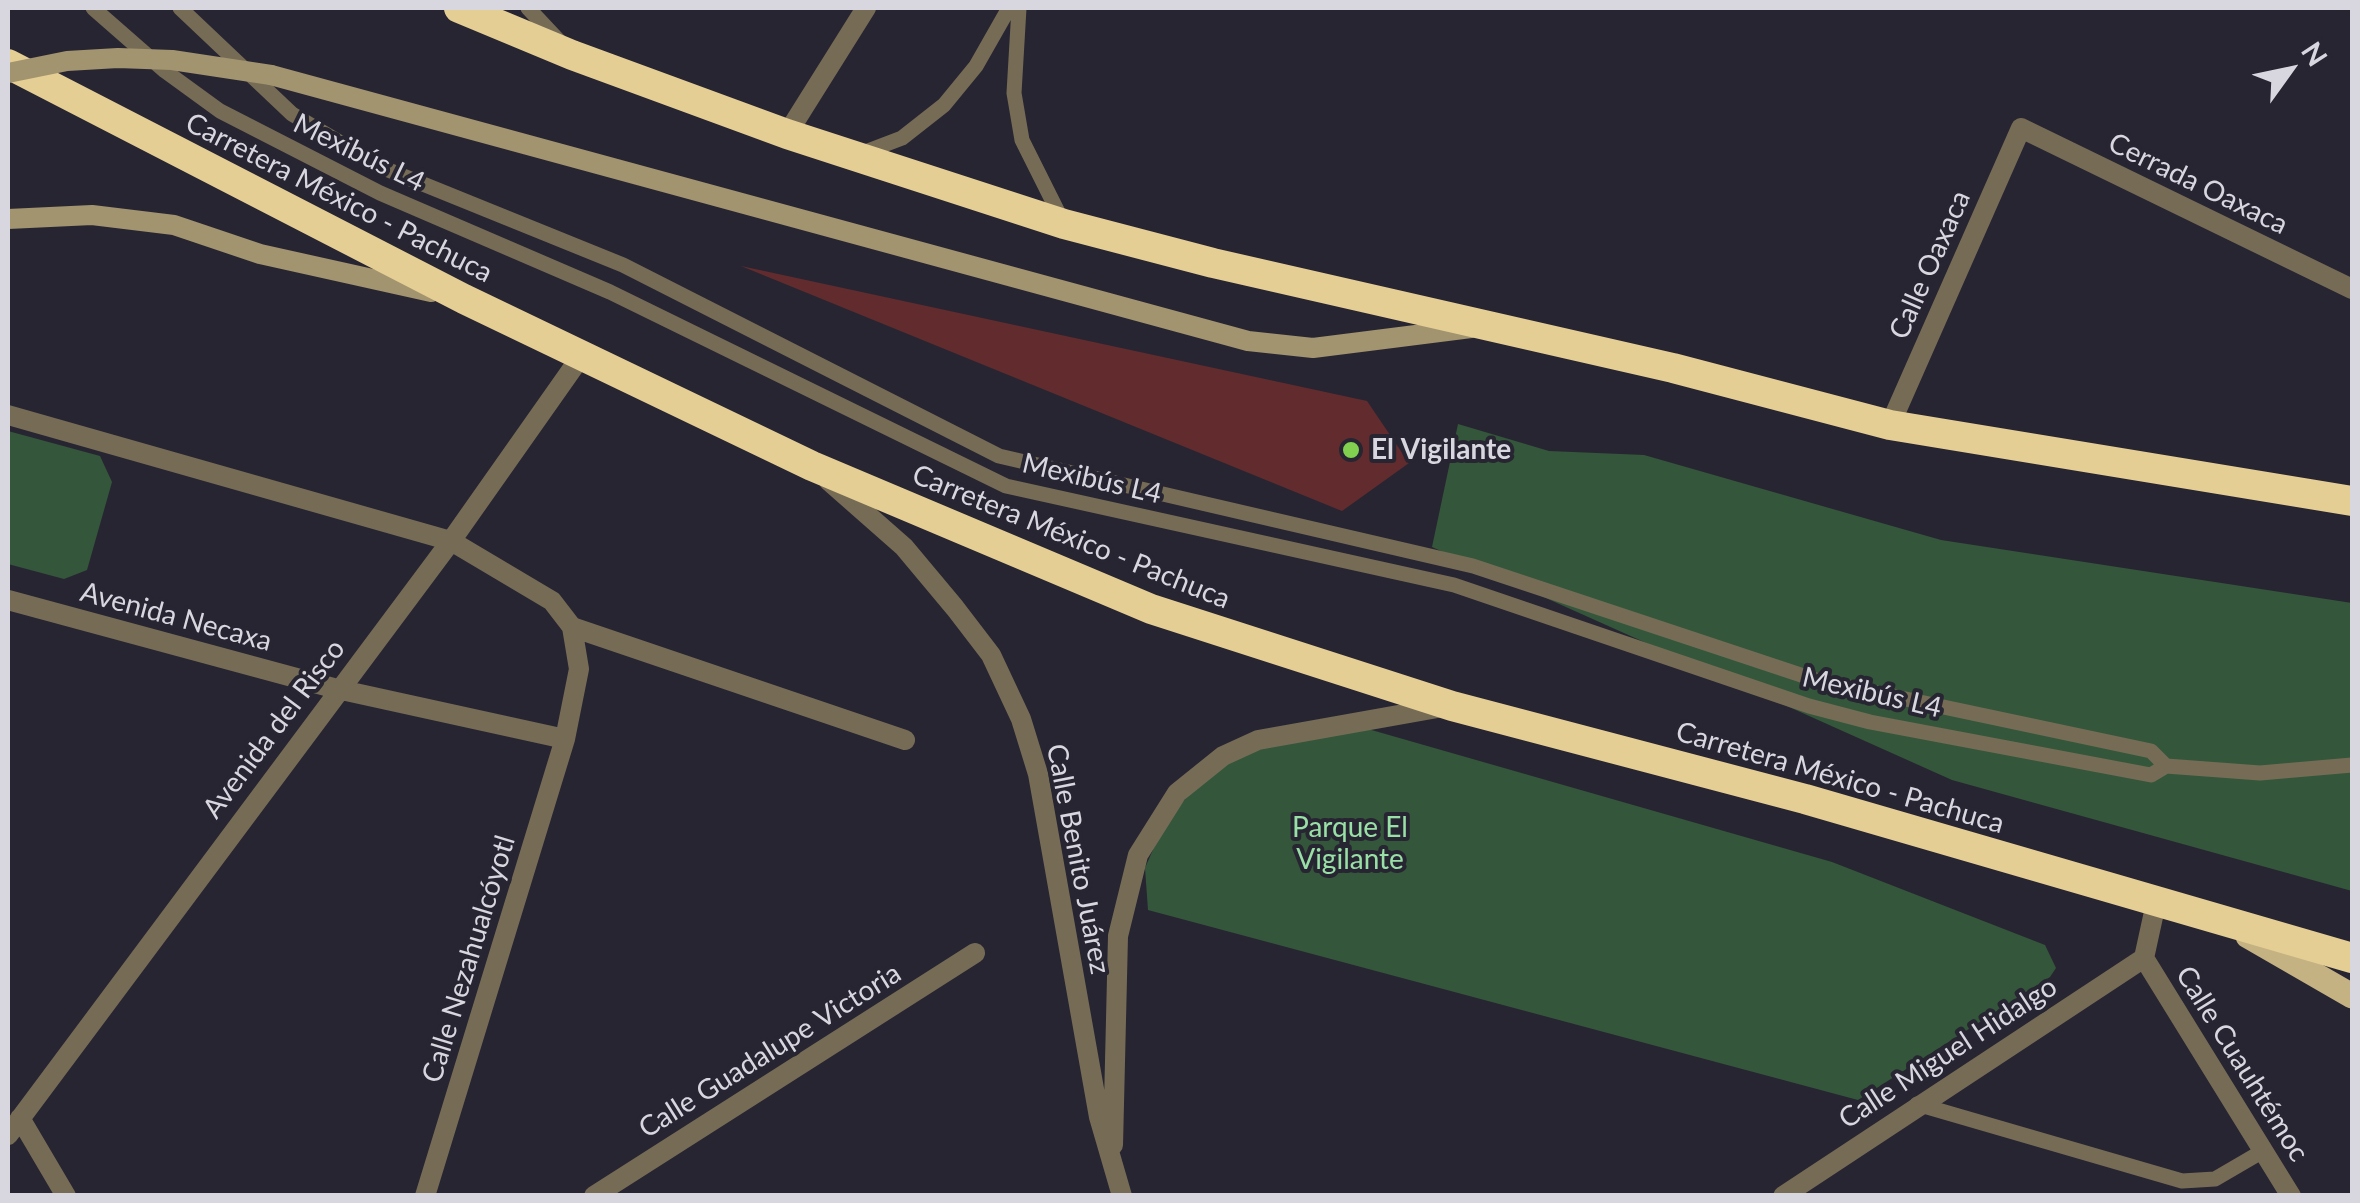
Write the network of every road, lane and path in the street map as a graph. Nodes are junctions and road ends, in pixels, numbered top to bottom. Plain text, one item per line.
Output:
1 (92, 8) edge
2 (180, 8) edge
3 (459, 8) edge
4 (528, 8) edge
5 (866, 8) edge
6 (1008, 8) edge
7 (1019, 8) edge
8 (572, 55) junction
9 (8, 64) edge
10 (8, 73) edge
11 (2020, 128) joint
12 (786, 134) junction
13 (854, 156) junction
14 (8, 219) edge
15 (1064, 224) junction
16 (2352, 289) edge
17 (464, 299) junction
18 (1488, 326) junction
19 (582, 355) junction
20 (8, 416) edge
21 (1890, 425) junction
22 (812, 466) junction
23 (2352, 501) edge
24 (451, 541) junction
25 (8, 600) edge
26 (572, 627) junction
27 (337, 690) junction
28 (1452, 706) junction
29 (565, 739) junction
30 (905, 740) dead end
31 (2166, 766) junction
32 (2352, 766) edge
33 (2156, 903) junction
34 (2231, 926) junction
35 (975, 954) dead end
36 (2144, 958) junction
37 (2352, 958) edge
38 (2352, 996) edge
39 (1917, 1104) junction
40 (14, 1126) edge
41 (2263, 1151) junction
42 (1112, 1157) junction
43 (66, 1196) edge
44 (425, 1196) edge
45 (594, 1196) edge
46 (1122, 1196) edge
47 (1783, 1196) edge
48 (2290, 1196) edge

1 - 31 lane, Mexibús L4
2 - 31 lane, Mexibús L4
3 - 8 highway
4 - 8 lane
5 - 12 street
6 - 13 lane
7 - 15 lane
8 - 12 highway
9 - 17 highway, Carretera México - Pachuca
10 - 18 main road, bridge
11 - 16 street, Cerrada Oaxaca
11 - 21 street, Calle Oaxaca
12 - 13 highway
13 - 15 highway
14 - 17 main road
15 - 18 highway
17 - 19 highway, Carretera México - Pachuca
18 - 21 highway
19 - 22 highway, Carretera México - Pachuca
19 - 24 street, Avenida del Risco
20 - 24 street
21 - 23 highway
22 - 28 highway, Carretera México - Pachuca
22 - 42 street, Calle Benito Juárez
24 - 26 street
24 - 27 street, Avenida del Risco
25 - 27 street, Avenida Necaxa
26 - 29 street, Calle Nezahualcóyotl
26 - 30 street
27 - 29 street, Avenida Necaxa
27 - 40 street, Avenida del Risco
28 - 33 highway, Carretera México - Pachuca
28 - 42 street, Calle Benito Juárez
29 - 44 street, Calle Nezahualcóyotl
31 - 32 lane, Mexibús L4
33 - 34 highway, Carretera México - Pachuca
33 - 36 street, Calle Cuauhtémoc
34 - 37 highway, Carretera México - Pachuca
34 - 38 main road
35 - 45 street, Calle Guadalupe Victoria
36 - 39 street, Calle Miguel Hidalgo
36 - 41 street, Calle Cuauhtémoc
39 - 41 lane
39 - 47 street, Calle Miguel Hidalgo
40 - 43 street
41 - 48 street, Calle Cuauhtémoc
42 - 46 street, Calle Benito Juárez

